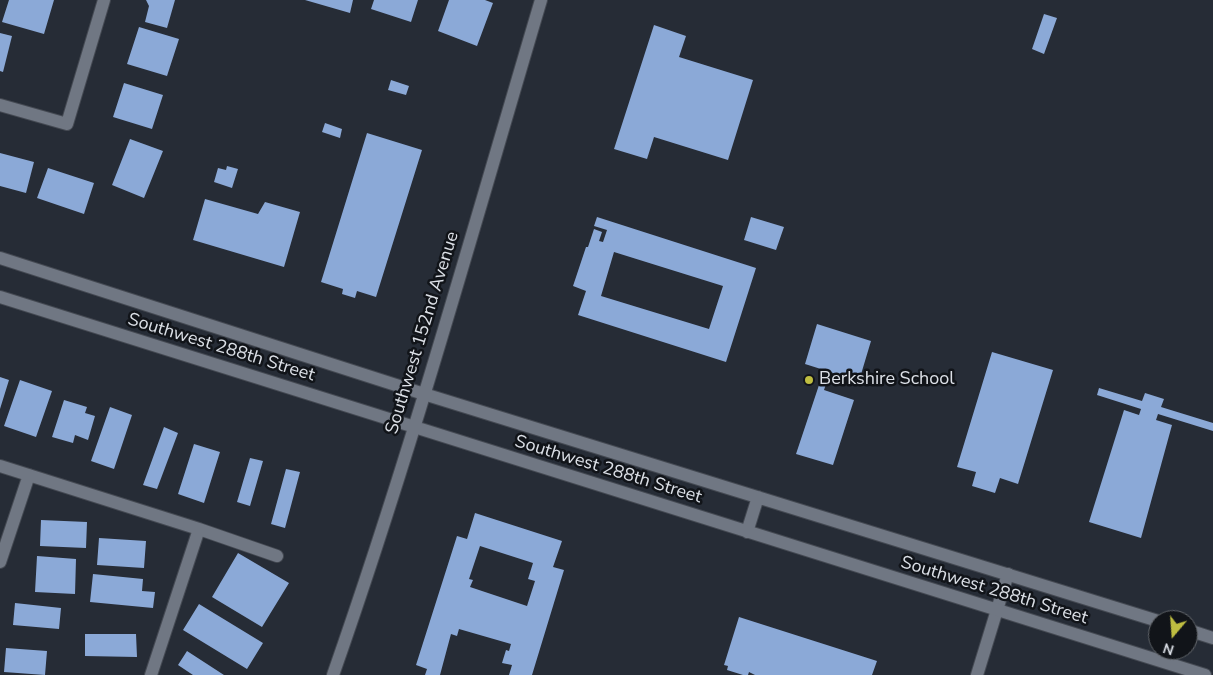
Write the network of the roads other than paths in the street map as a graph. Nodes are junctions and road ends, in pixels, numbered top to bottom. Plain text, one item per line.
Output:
1 (104, 0) edge
2 (541, 0) edge
3 (0, 104) edge
4 (0, 258) edge
5 (0, 297) edge
6 (424, 394) junction
7 (414, 427) junction
8 (0, 466) edge
9 (29, 475) junction
10 (758, 497) junction
11 (199, 529) junction
12 (747, 532) junction
13 (277, 556) dead end
14 (0, 562) edge
15 (1008, 574) junction
16 (997, 611) junction
17 (1148, 617) edge
18 (1198, 633) edge
19 (1213, 638) edge
20 (151, 675) edge
21 (333, 675) edge
22 (977, 675) edge
23 (1205, 675) edge

1 - 3 main road
2 - 6 main road, Southwest 152nd Avenue
4 - 6 main road, Southwest 288th Street
5 - 7 main road, Southwest 288th Street
6 - 7 main road, Southwest 152nd Avenue
6 - 10 main road, Southwest 288th Street
7 - 12 main road, Southwest 288th Street
7 - 21 main road, Southwest 152nd Avenue
8 - 9 main road
9 - 11 main road
9 - 14 main road
10 - 12 main road
10 - 15 main road, Southwest 288th Street
11 - 13 main road
11 - 20 main road
12 - 16 main road, Southwest 288th Street
15 - 16 main road
15 - 17 main road, Southwest 288th Street
16 - 22 main road
16 - 23 main road, Southwest 288th Street
18 - 19 main road

